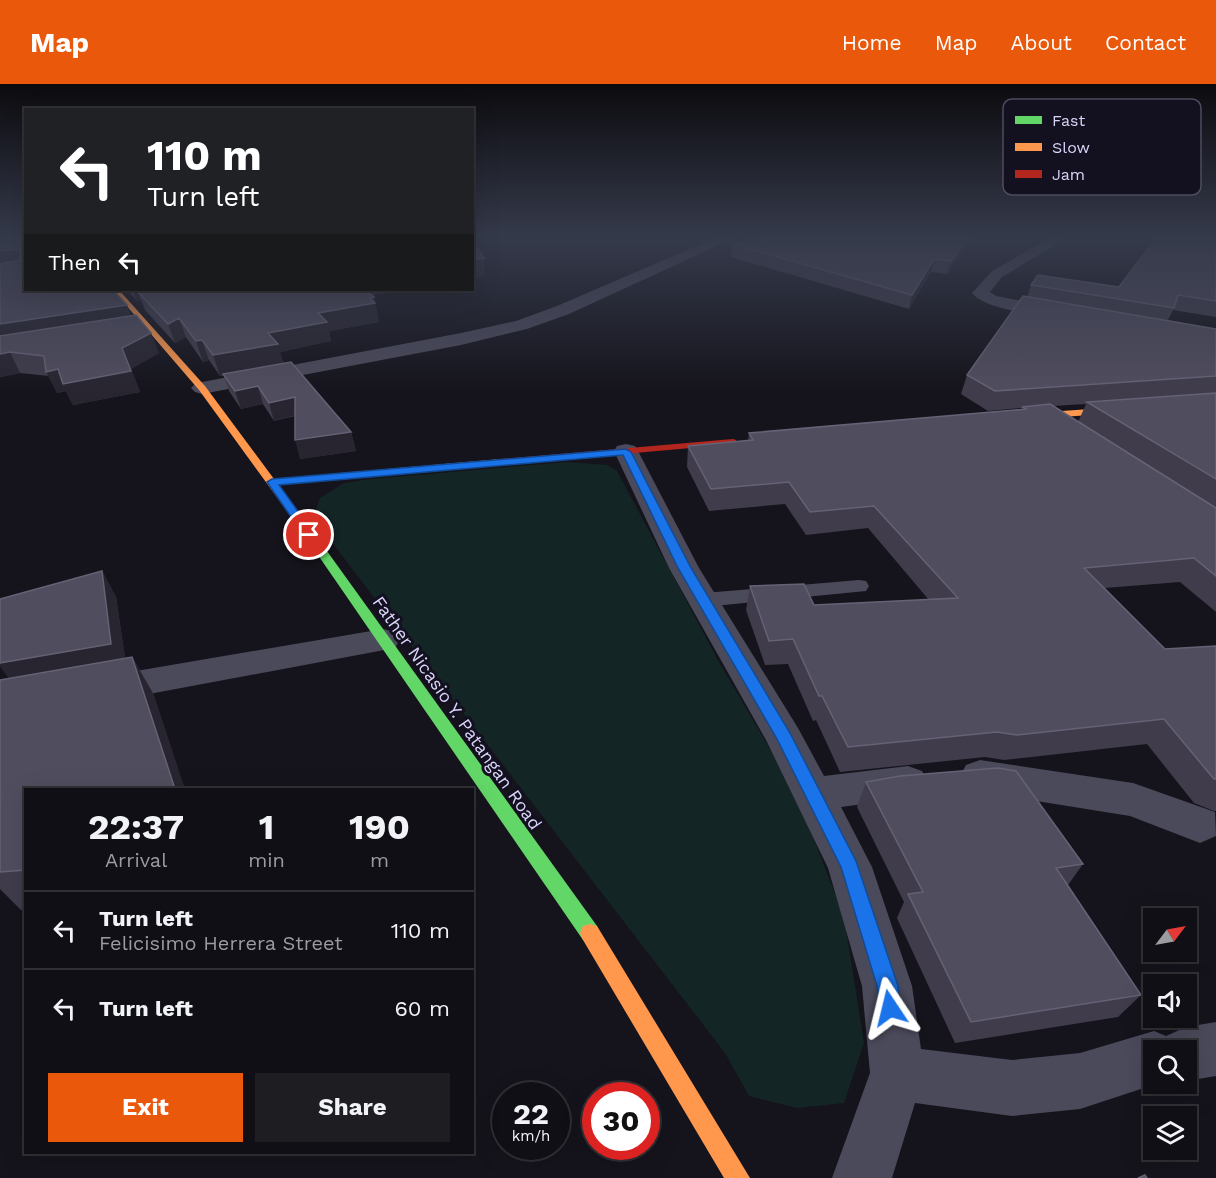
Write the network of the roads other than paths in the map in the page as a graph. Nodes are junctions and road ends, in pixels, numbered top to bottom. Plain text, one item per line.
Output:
1 (611, 289) edge
2 (984, 289) edge
3 (117, 291) edge
4 (1072, 315) edge
5 (202, 388) junction
6 (1216, 403) edge
7 (1047, 415) junction
8 (1012, 418) edge
9 (1084, 439) edge
10 (743, 441) edge
11 (626, 452) junction
12 (272, 482) junction
13 (859, 586) dead end
14 (704, 600) junction
15 (382, 640) junction
16 (70, 695) edge
17 (813, 794) junction
18 (1200, 825) dead end
19 (1216, 1049) edge
20 (1197, 1052) edge
21 (1143, 1061) edge
22 (897, 1073) junction
23 (738, 1178) edge
24 (862, 1178) edge

1 - 5 street
2 - 4 street
3 - 5 street, Father Nicasio Y. Patangan Road
5 - 12 street, Father Nicasio Y. Patangan Road
6 - 7 street
7 - 8 street
7 - 9 street
10 - 11 street
11 - 12 street
11 - 14 street
12 - 15 street, Father Nicasio Y. Patangan Road
13 - 14 lane
14 - 17 street
15 - 16 street
15 - 23 street, Father Nicasio Y. Patangan Road
17 - 18 street
17 - 22 street
19 - 20 street
21 - 22 street
22 - 24 street

